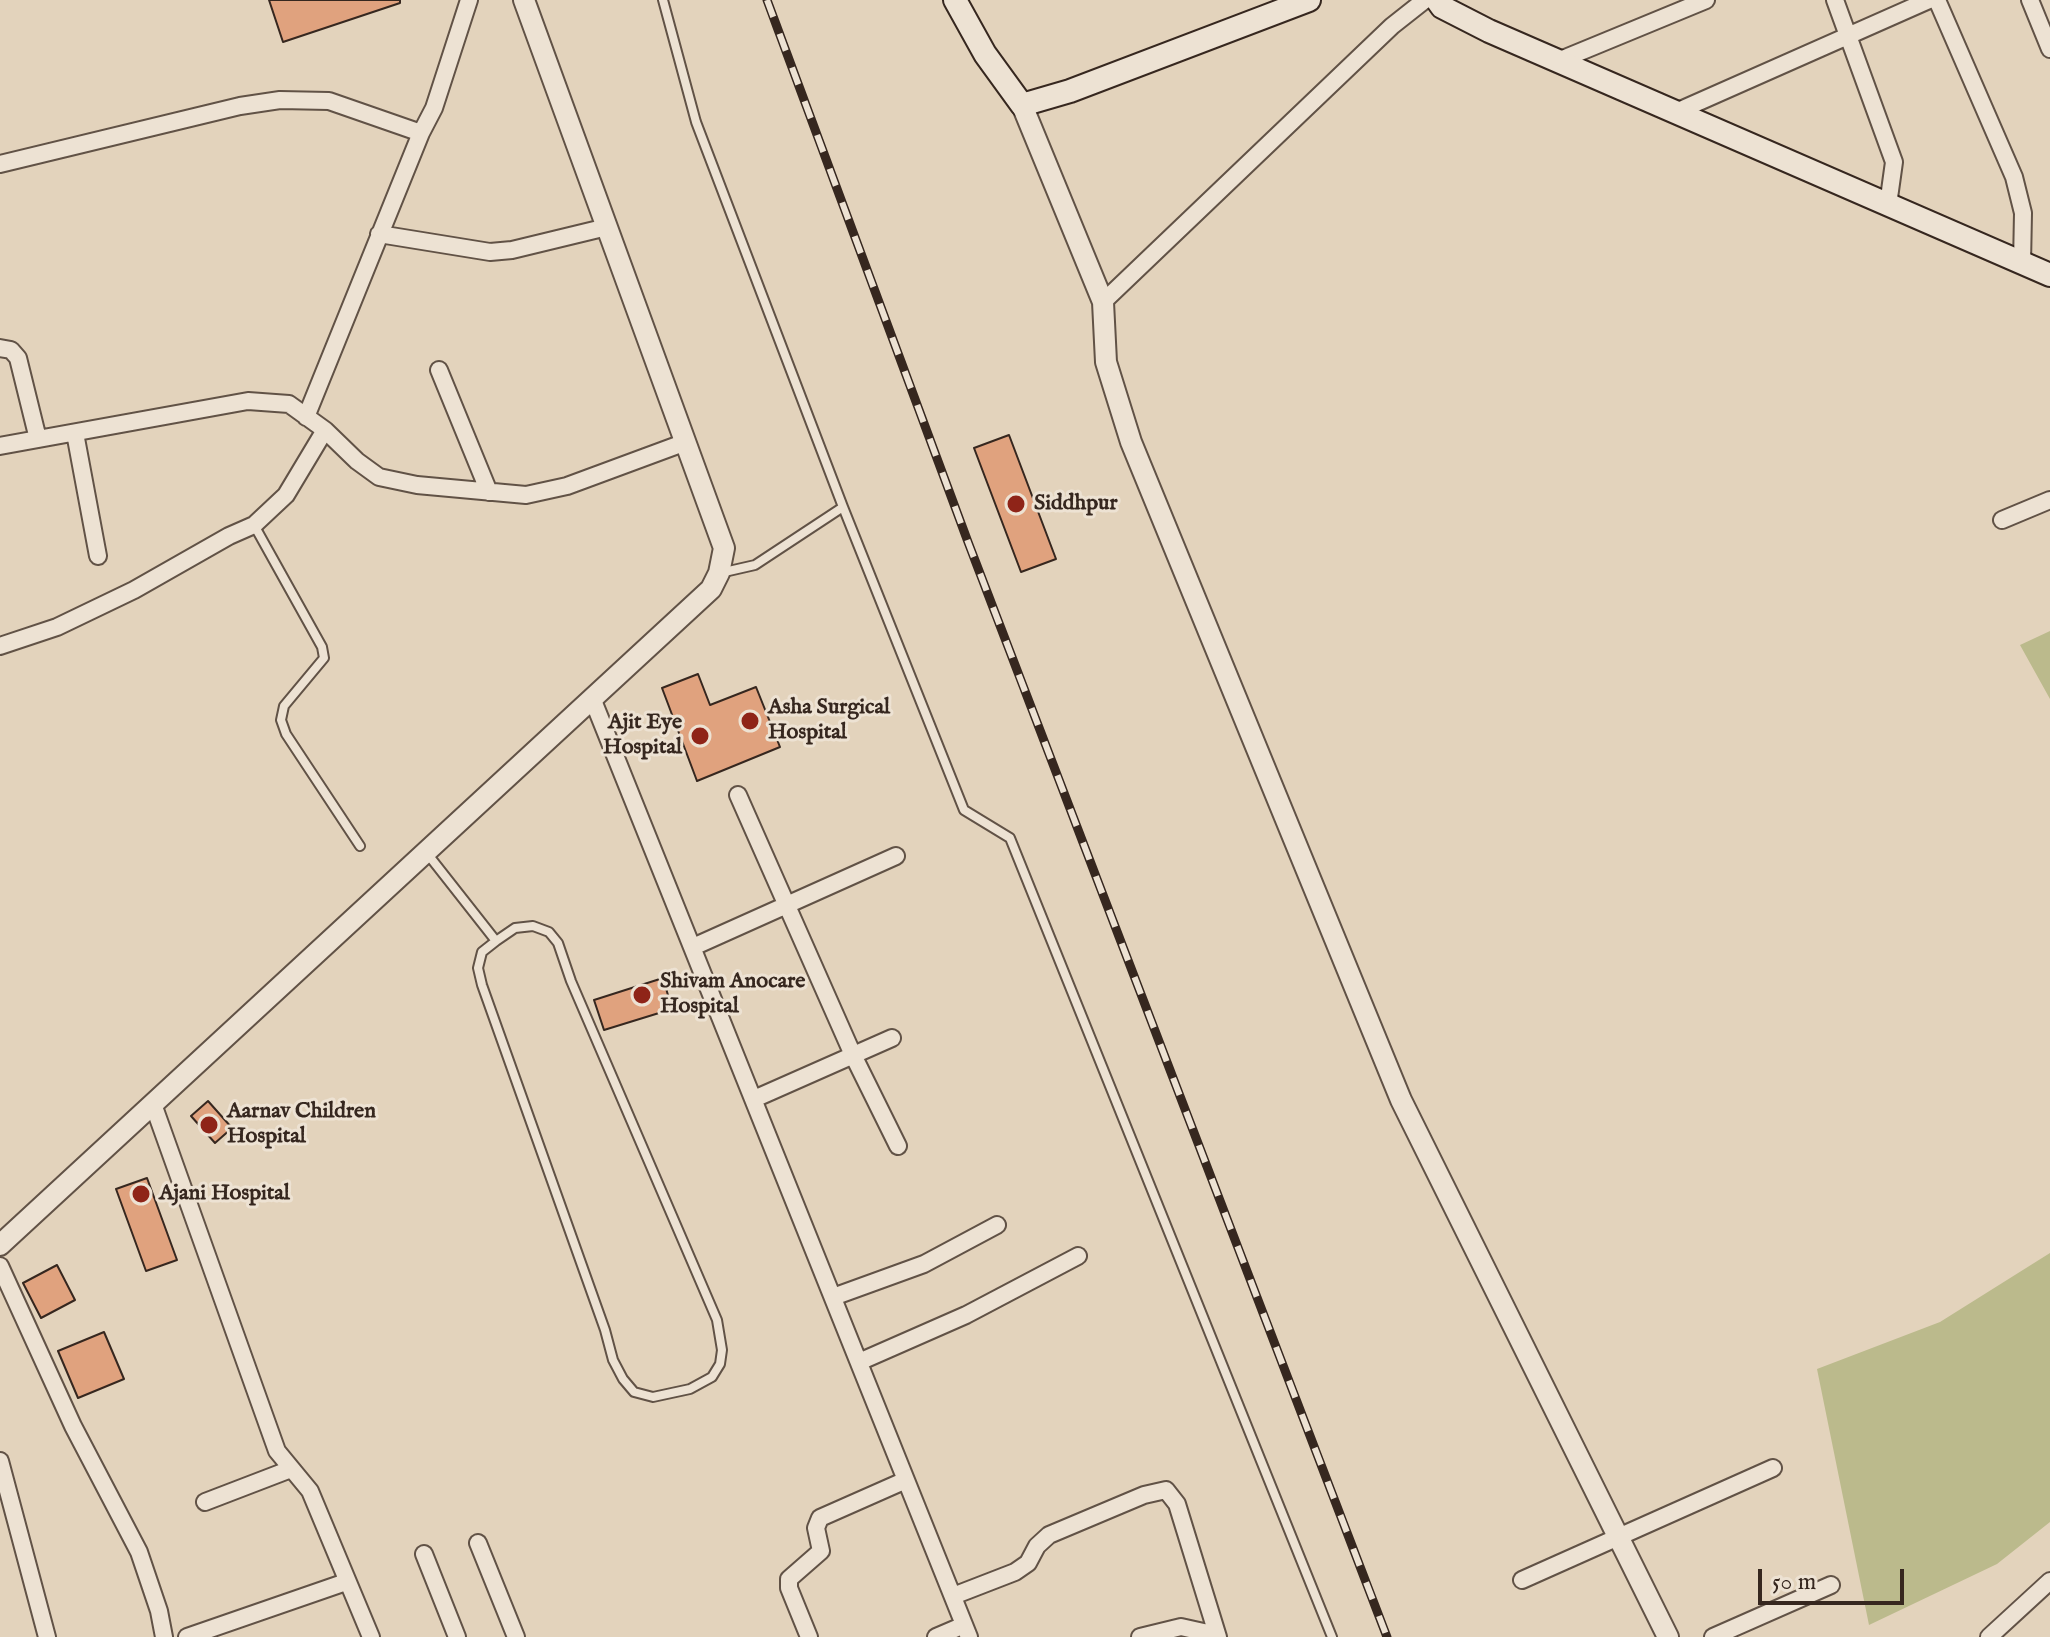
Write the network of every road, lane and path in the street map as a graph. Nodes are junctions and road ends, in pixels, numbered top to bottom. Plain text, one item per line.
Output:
1 (469, 0) edge
2 (524, 0) edge
3 (663, 0) edge
4 (955, 0) edge
5 (1309, 0) edge
6 (1425, 0) edge
7 (1437, 0) edge
8 (1706, 0) edge
9 (1835, 0) edge
10 (1929, 0) edge
11 (1937, 0) edge
12 (2030, 0) edge
13 (1848, 34) junction
14 (2050, 49) edge
15 (1558, 61) junction
16 (1022, 105) junction
17 (1676, 112) junction
18 (421, 133) junction
19 (0, 164) edge
20 (1888, 205) junction
21 (607, 227) junction
22 (379, 234) junction
23 (2022, 264) junction
24 (2050, 275) edge
25 (1103, 302) junction
26 (0, 348) edge
27 (439, 370) dead end
28 (306, 417) junction
29 (325, 430) junction
30 (75, 433) junction
31 (38, 439) junction
32 (686, 442) junction
33 (0, 446) edge
34 (489, 492) junction
35 (2050, 500) edge
36 (843, 507) junction
37 (2002, 520) dead end
38 (254, 525) junction
39 (98, 556) dead end
40 (719, 573) junction
41 (0, 646) edge
42 (592, 698) junction
43 (738, 795) dead end
44 (360, 846) dead end
45 (425, 852) junction
46 (896, 856) dead end
47 (786, 906) junction
48 (496, 941) junction
49 (693, 947) junction
50 (892, 1038) dead end
51 (853, 1055) junction
52 (754, 1099) junction
53 (153, 1104) junction
54 (898, 1146) dead end
55 (997, 1225) dead end
56 (0, 1245) edge
57 (1078, 1256) dead end
58 (0, 1266) edge
59 (833, 1297) junction
60 (859, 1362) junction
61 (0, 1461) edge
62 (1773, 1468) dead end
63 (291, 1469) junction
64 (906, 1480) junction
65 (205, 1502) dead end
66 (1619, 1538) junction
67 (478, 1543) dead end
68 (424, 1554) dead end
69 (1522, 1580) dead end
70 (2050, 1581) edge
71 (346, 1582) junction
72 (1831, 1585) dead end
73 (953, 1596) junction
74 (966, 1631) edge
75 (1218, 1636) edge
76 (47, 1637) edge
77 (164, 1637) edge
78 (187, 1637) edge
79 (371, 1637) edge
80 (457, 1637) edge
81 (516, 1637) edge
82 (809, 1637) edge
83 (936, 1637) edge
84 (1140, 1637) edge
85 (1332, 1637) edge
86 (1668, 1637) edge
87 (1713, 1637) edge
88 (1989, 1637) edge

1 - 18 street
2 - 21 street
3 - 36 lane
4 - 16 main road
5 - 16 main road
6 - 25 street
7 - 15 main road
8 - 15 street
9 - 13 street
10 - 13 street
11 - 23 street
12 - 14 street
13 - 17 street
13 - 20 street
15 - 17 main road
16 - 25 street
17 - 20 main road
18 - 19 street
18 - 22 street
20 - 23 main road
21 - 22 street
21 - 32 street
22 - 28 street
23 - 24 main road
25 - 66 street
26 - 31 street
27 - 34 street
28 - 29 street
28 - 30 street
29 - 34 street
29 - 38 street
30 - 31 street
30 - 39 street
31 - 33 street
32 - 34 street
32 - 40 street
35 - 37 street
36 - 40 lane
36 - 85 lane
38 - 41 street
38 - 44 lane
40 - 42 street
42 - 45 street
42 - 49 street
43 - 47 street
45 - 48 lane
45 - 53 street
46 - 47 street
47 - 49 street
47 - 51 street
48 - 48 lane
49 - 52 street
50 - 51 street
51 - 52 street
51 - 54 street
52 - 59 street
53 - 56 street
53 - 63 street
55 - 59 street
57 - 60 street
58 - 77 street
59 - 60 street
60 - 64 street
61 - 76 street
62 - 66 street
63 - 65 street
63 - 71 street
64 - 73 street
64 - 82 street
66 - 69 street
66 - 86 street
67 - 81 street
68 - 80 street
70 - 88 street
71 - 78 street
71 - 79 street
72 - 87 street
73 - 74 street
73 - 75 street
74 - 83 street
75 - 84 street

